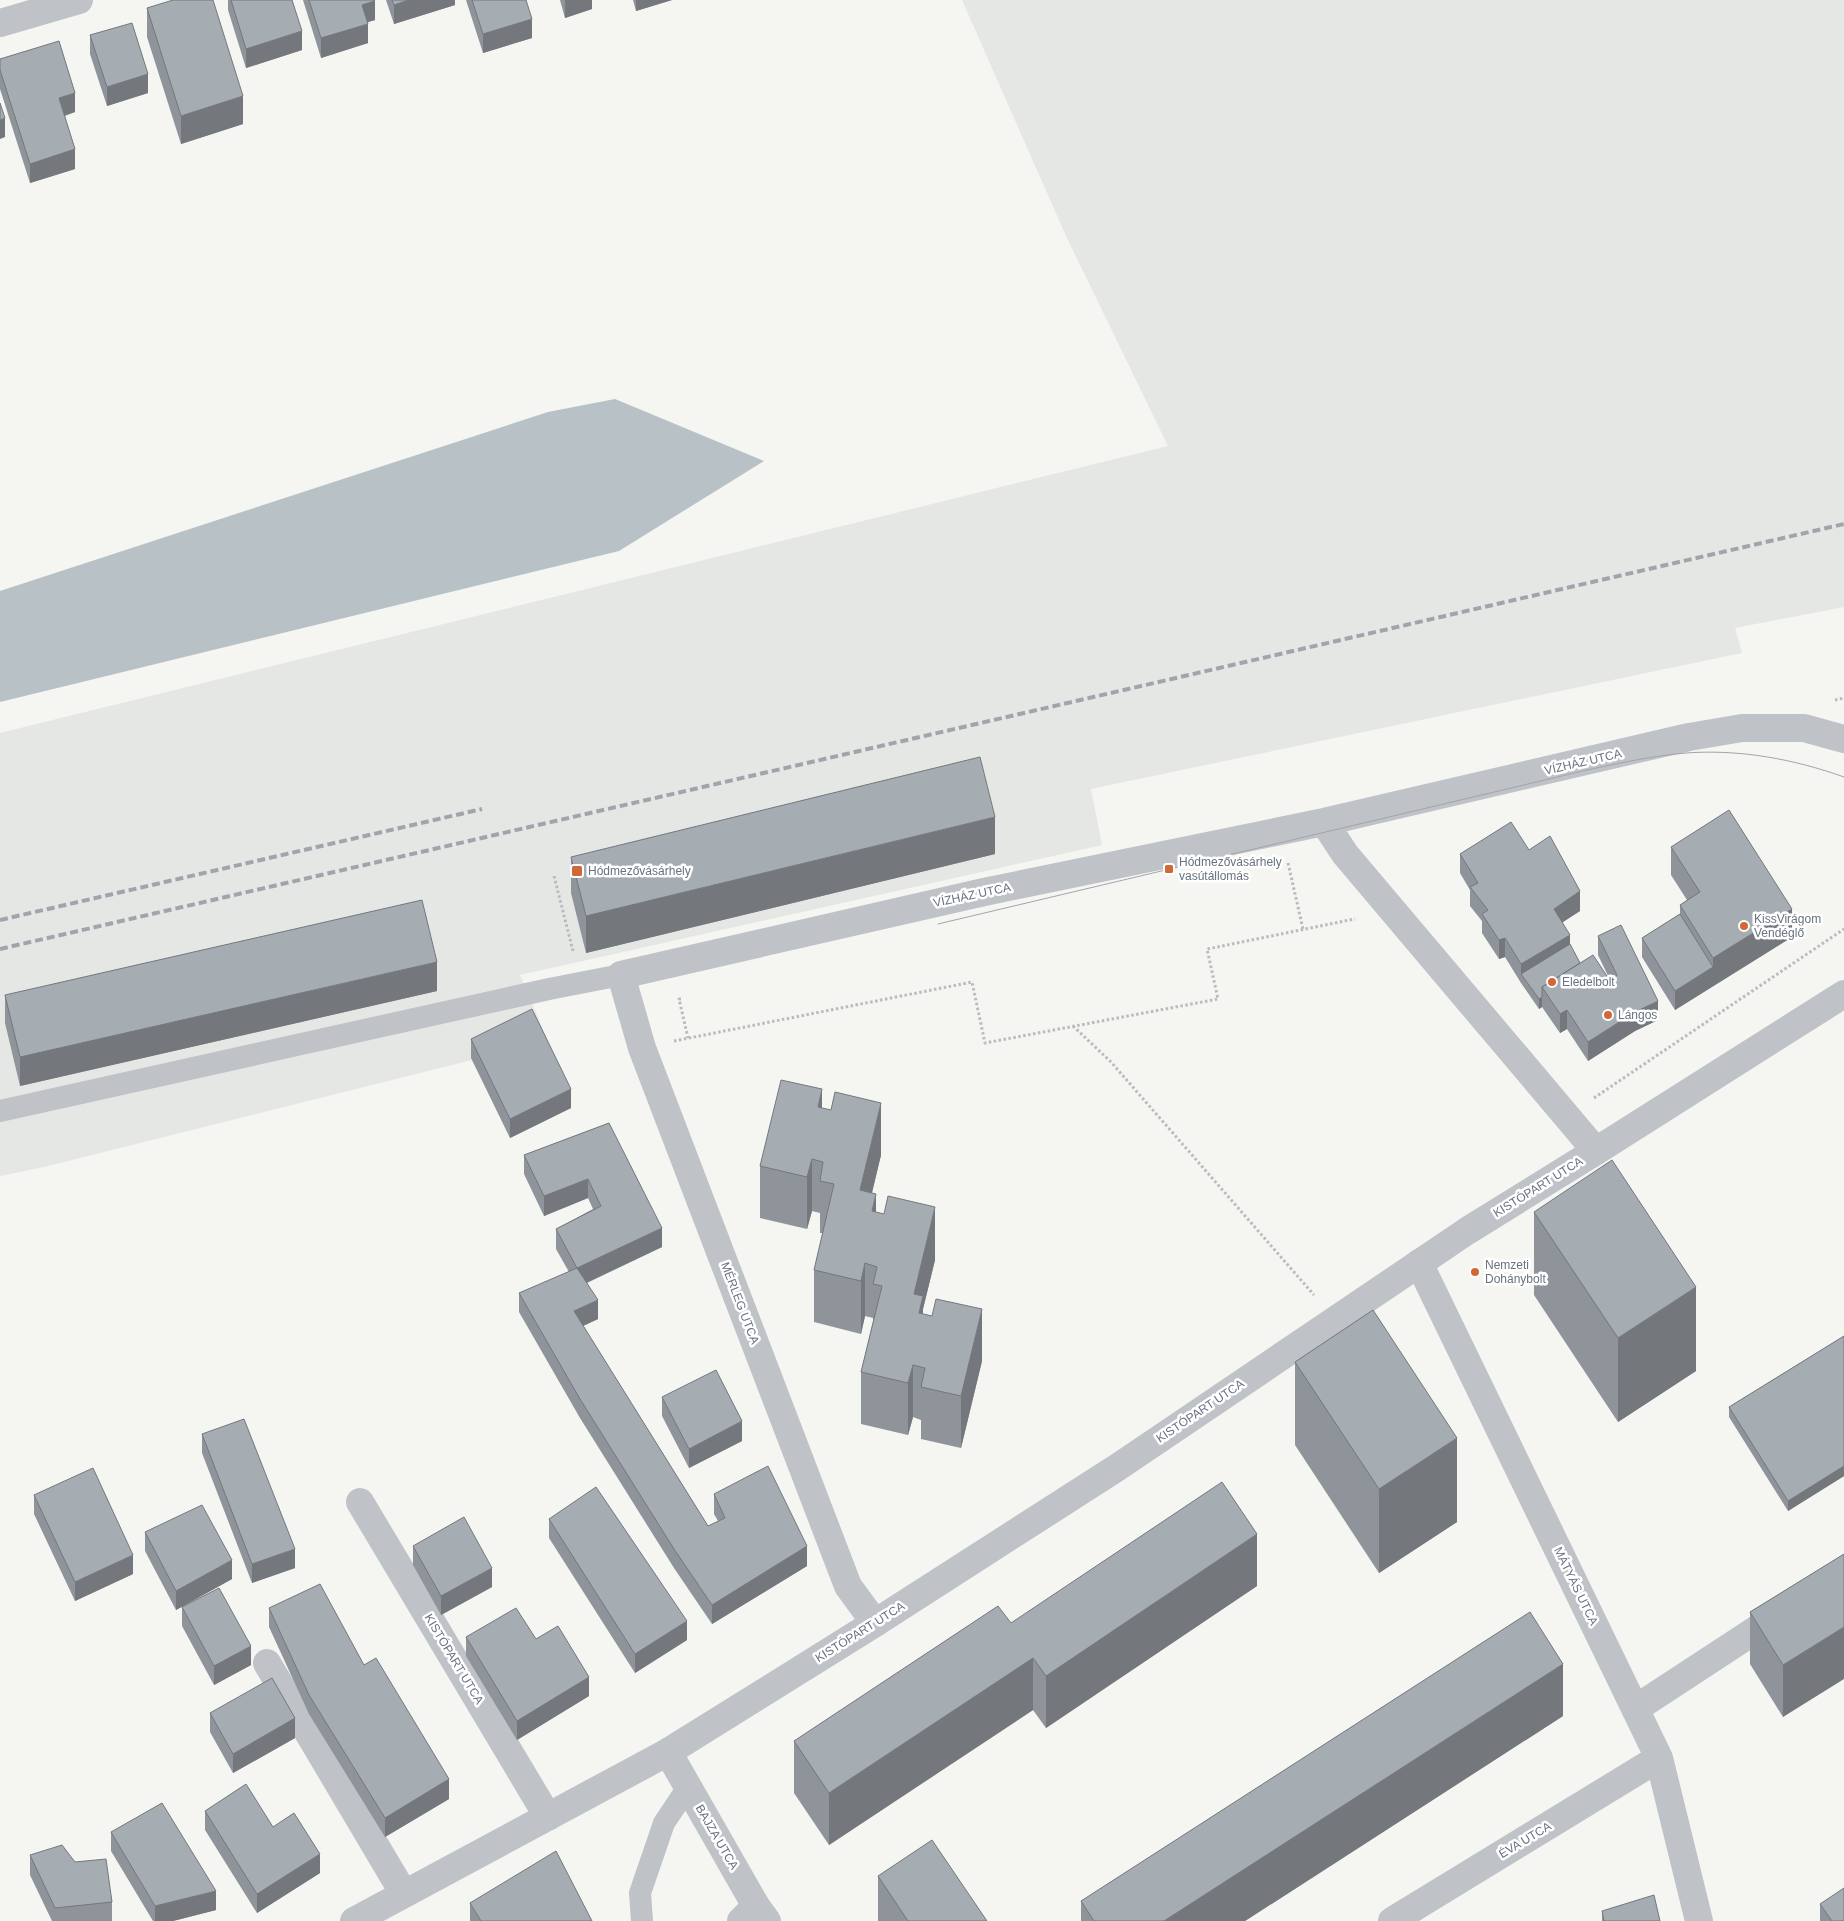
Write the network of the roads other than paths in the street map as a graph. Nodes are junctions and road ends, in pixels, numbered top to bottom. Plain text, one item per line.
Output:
1 (79, 0) edge
2 (0, 23) edge
3 (1844, 739) edge
4 (1324, 822) junction
5 (621, 975) junction
6 (1844, 994) edge
7 (0, 1111) edge
8 (1596, 1151) junction
9 (1419, 1263) junction
10 (360, 1502) dead end
11 (1844, 1572) edge
12 (875, 1623) junction
13 (266, 1663) dead end
14 (1635, 1710) junction
15 (668, 1752) junction
16 (1659, 1758) junction
17 (688, 1787) junction
18 (548, 1816) junction
19 (404, 1894) junction
20 (754, 1916) edge
21 (354, 1921) edge
22 (642, 1921) edge
23 (1392, 1921) edge
24 (1699, 1921) edge

1 - 2 street
3 - 4 street, VÍZHÁZ UTCA
4 - 5 street, VÍZHÁZ UTCA
4 - 8 street
5 - 7 lane
5 - 12 street, MÉRLEG UTCA
6 - 8 street, KISTÓPART UTCA
8 - 9 street, KISTÓPART UTCA
9 - 12 street, KISTÓPART UTCA
9 - 14 street, MÁTYÁS UTCA
10 - 18 street, KISTÓPART UTCA
11 - 14 street
12 - 15 street, KISTÓPART UTCA
13 - 19 street
14 - 16 street, MÁTYÁS UTCA
15 - 17 street, BAJZA UTCA
15 - 18 street, KISTÓPART UTCA
16 - 23 street, ÉVA UTCA
16 - 24 street, MÁTYÁS UTCA
17 - 20 street, BAJZA UTCA
17 - 22 lane
18 - 19 street, KISTÓPART UTCA
19 - 21 street, KISTÓPART UTCA

